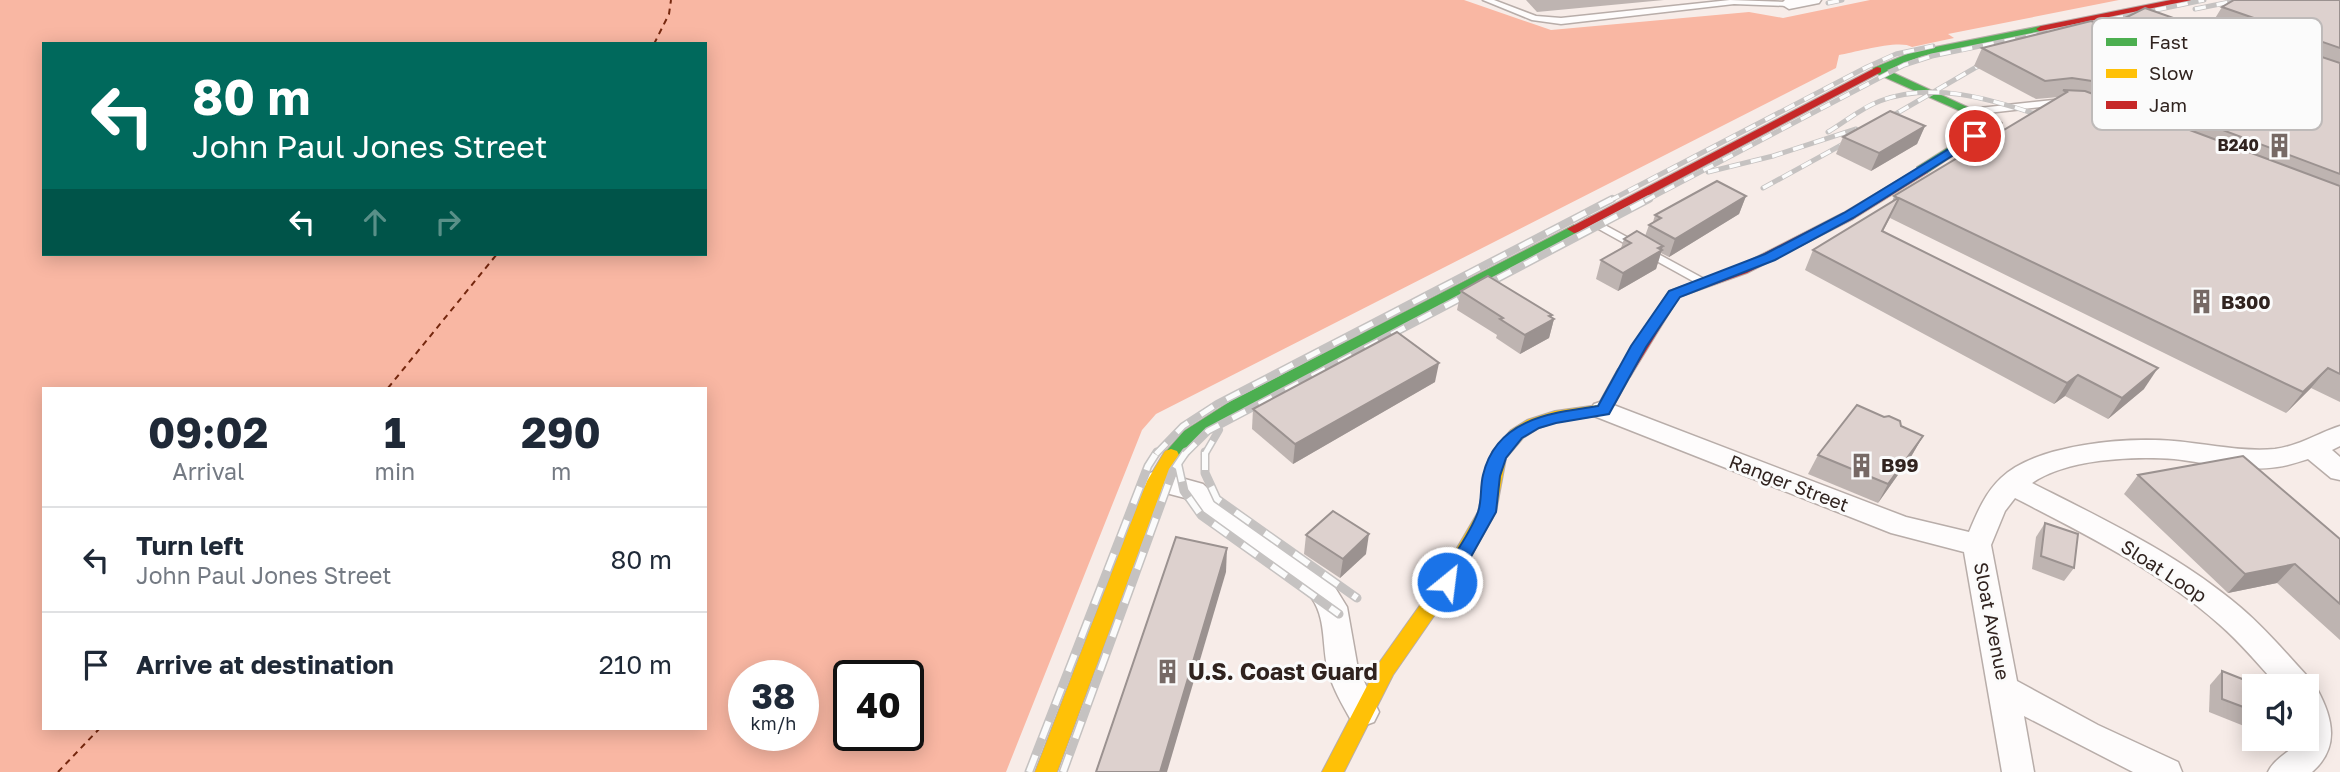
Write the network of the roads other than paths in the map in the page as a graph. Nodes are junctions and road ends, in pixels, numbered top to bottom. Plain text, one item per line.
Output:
1 (1487, 0) edge
2 (1813, 0) edge
3 (2187, 0) edge
4 (1784, 2) edge
5 (2144, 9) junction
6 (2098, 18) edge
7 (2167, 18) edge
8 (2092, 19) edge
9 (1877, 70) junction
10 (2078, 104) edge
11 (1970, 112) junction
12 (1590, 220) junction
13 (1704, 283) junction
14 (1603, 410) junction
15 (2340, 435) edge
16 (2313, 449) junction
17 (2340, 471) edge
18 (1156, 481) junction
19 (2011, 484) junction
20 (1977, 545) junction
21 (2286, 674) edge
22 (2005, 690) junction
23 (1363, 712) junction
24 (2311, 751) edge
25 (1046, 772) edge
26 (1332, 772) edge
27 (2018, 772) edge
28 (2166, 772) edge
29 (2284, 772) edge

1 - 4 lane
2 - 4 street
3 - 5 street
5 - 6 street
5 - 7 street
8 - 9 street
9 - 11 street
9 - 12 street
10 - 11 lane
11 - 13 street
12 - 13 lane
12 - 18 street
13 - 14 street
14 - 20 street, Ranger Street
14 - 23 street
15 - 16 street, Sloat Avenue
16 - 17 street
16 - 19 street, Sloat Avenue
18 - 23 street
18 - 25 street
19 - 20 street, Sloat Avenue
19 - 21 street, Sloat Loop
20 - 22 street, Sloat Avenue
22 - 27 street, Sloat Avenue
22 - 28 street
23 - 26 street
24 - 29 street

